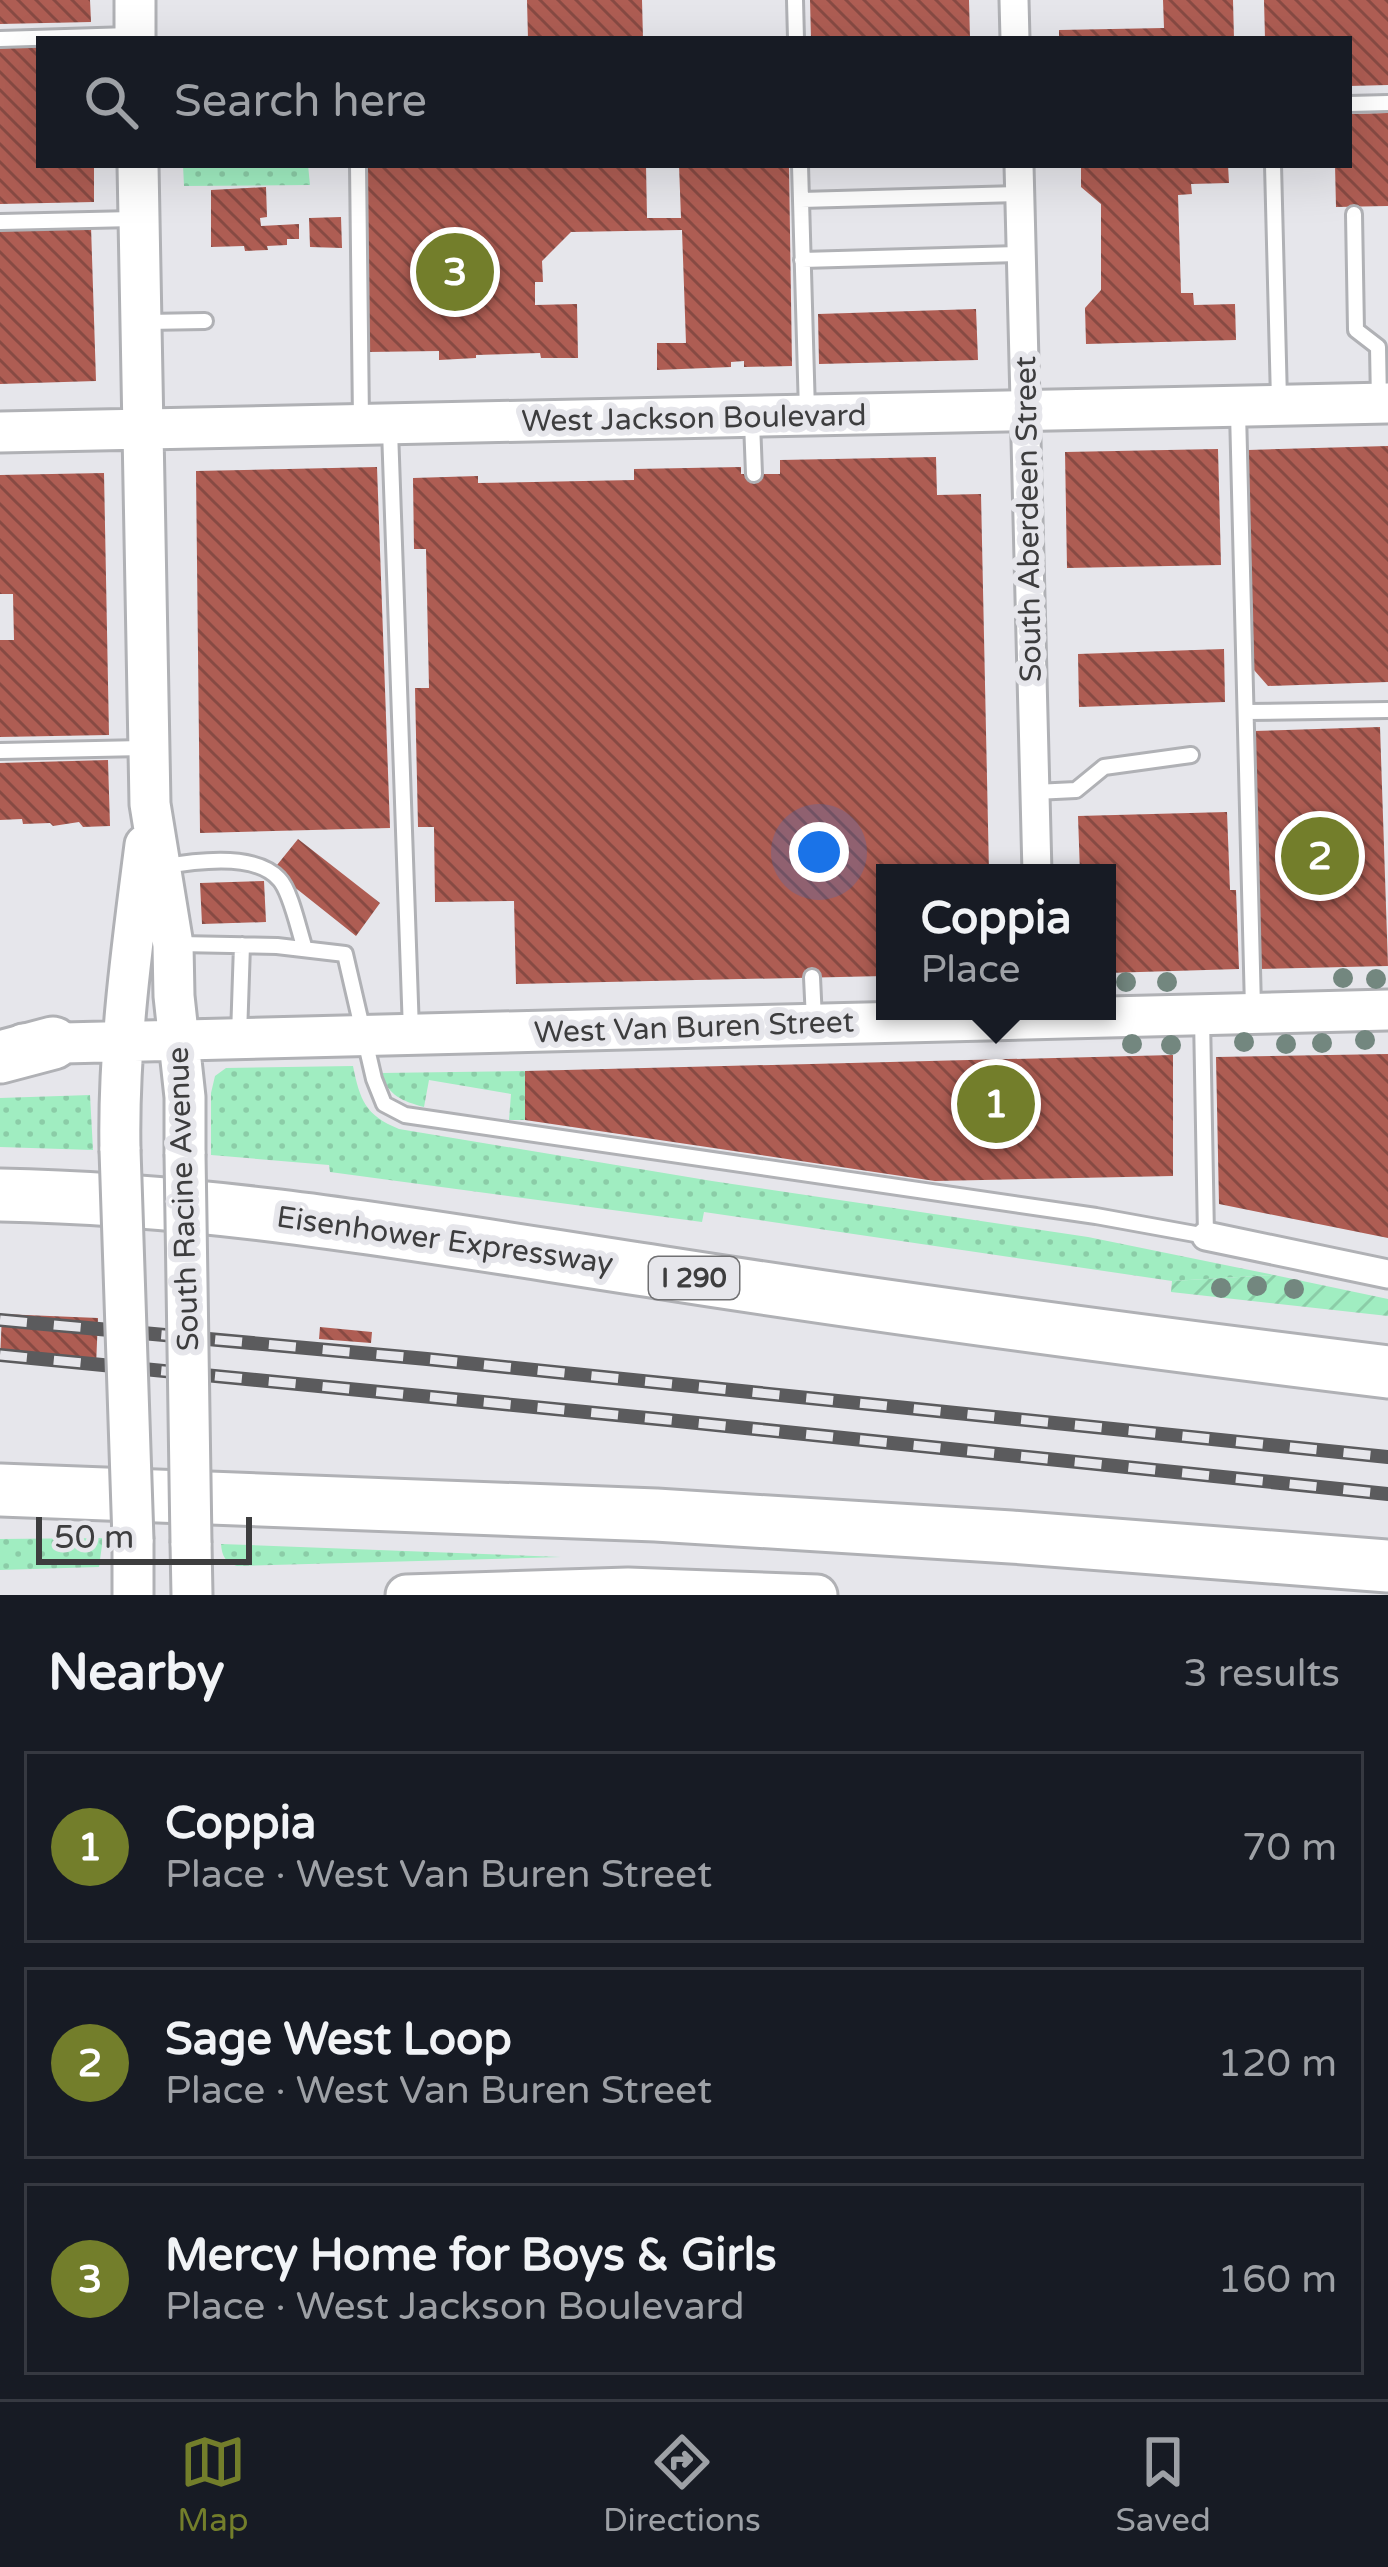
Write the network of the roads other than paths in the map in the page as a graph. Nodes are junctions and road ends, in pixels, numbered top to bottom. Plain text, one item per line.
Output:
1 (795, 0) edge
2 (1014, 0) edge
3 (135, 24) edge
4 (796, 36) edge
5 (1016, 36) edge
6 (0, 39) edge
7 (1388, 103) edge
8 (1352, 104) edge
9 (138, 168) edge
10 (358, 168) edge
11 (800, 168) edge
12 (1019, 168) edge
13 (1273, 168) edge
14 (1020, 194) junction
15 (801, 200) junction
16 (1354, 214) dead end
17 (139, 219) junction
18 (0, 222) edge
19 (1021, 254) junction
20 (802, 260) junction
21 (206, 321) dead end
22 (141, 322) junction
23 (1384, 403) edge
24 (1280, 405) junction
25 (1237, 406) junction
26 (1025, 411) junction
27 (807, 416) junction
28 (752, 417) junction
29 (375, 425) junction
30 (143, 429) junction
31 (0, 432) edge
32 (754, 474) dead end
33 (1388, 710) edge
34 (1246, 712) junction
35 (148, 748) junction
36 (0, 751) edge
37 (1191, 755) dead end
38 (1035, 792) junction
39 (150, 804) junction
40 (1037, 864) edge
41 (160, 867) junction
42 (173, 945) junction
43 (242, 945) junction
44 (305, 950) junction
45 (812, 977) dead end
46 (1388, 1010) edge
47 (1253, 1013) junction
48 (1116, 1014) edge
49 (1202, 1014) junction
50 (889, 1020) edge
51 (814, 1023) junction
52 (412, 1034) junction
53 (365, 1036) junction
54 (239, 1039) junction
55 (178, 1041) junction
56 (123, 1042) junction
57 (53, 1043) junction
58 (0, 1044) edge
59 (0, 1057) edge
60 (0, 1195) edge
61 (1207, 1236) junction
62 (1388, 1274) edge
63 (1388, 1372) edge
64 (0, 1490) edge
65 (1388, 1566) edge
66 (133, 1595) edge
67 (192, 1595) edge
68 (406, 1595) edge
69 (817, 1595) edge

1 - 4 lane
2 - 5 street
3 - 6 lane
7 - 8 lane
9 - 17 street, South Racine Avenue
10 - 29 lane
11 - 15 lane
12 - 14 street, South Aberdeen Street
13 - 24 lane
14 - 15 lane
14 - 19 street, South Aberdeen Street
15 - 20 lane
16 - 23 lane
17 - 18 lane
17 - 22 street, South Racine Avenue
19 - 20 lane
19 - 26 street, South Aberdeen Street
20 - 27 lane
21 - 22 lane
22 - 30 street, South Racine Avenue
23 - 24 street, West Jackson Boulevard
24 - 25 street, West Jackson Boulevard
25 - 26 street, West Jackson Boulevard
25 - 34 lane
26 - 27 street, West Jackson Boulevard
26 - 38 street, South Aberdeen Street
27 - 28 street, West Jackson Boulevard
28 - 29 street, West Jackson Boulevard
28 - 32 lane
29 - 30 street, West Jackson Boulevard
29 - 52 lane
30 - 31 street, West Jackson Boulevard
30 - 35 street, South Racine Avenue
33 - 34 lane
34 - 47 lane
35 - 36 lane
35 - 39 street, South Racine Avenue
37 - 38 lane
38 - 40 street, South Aberdeen Street
39 - 41 street, South Racine Avenue
39 - 56 street, South Racine Avenue
41 - 42 street, South Racine Avenue
41 - 44 lane
42 - 43 lane
42 - 55 street, South Racine Avenue
43 - 44 lane
43 - 54 lane
44 - 53 lane
45 - 51 lane
46 - 47 street, West Van Buren Street
47 - 49 street, West Van Buren Street
48 - 49 street, West Van Buren Street
49 - 61 lane
50 - 51 street, West Van Buren Street
51 - 52 street, West Van Buren Street
52 - 53 street, West Van Buren Street
53 - 54 street, West Van Buren Street
53 - 61 lane
54 - 55 street, West Van Buren Street
55 - 56 street, West Van Buren Street
55 - 67 street, South Racine Avenue, bridge
56 - 57 street, West Van Buren Street
56 - 66 street, South Racine Avenue, bridge
57 - 58 street, West Van Buren Street
57 - 59 highway
60 - 63 highway, Eisenhower Expressway / I 290
61 - 62 street
64 - 65 highway
68 - 69 street

